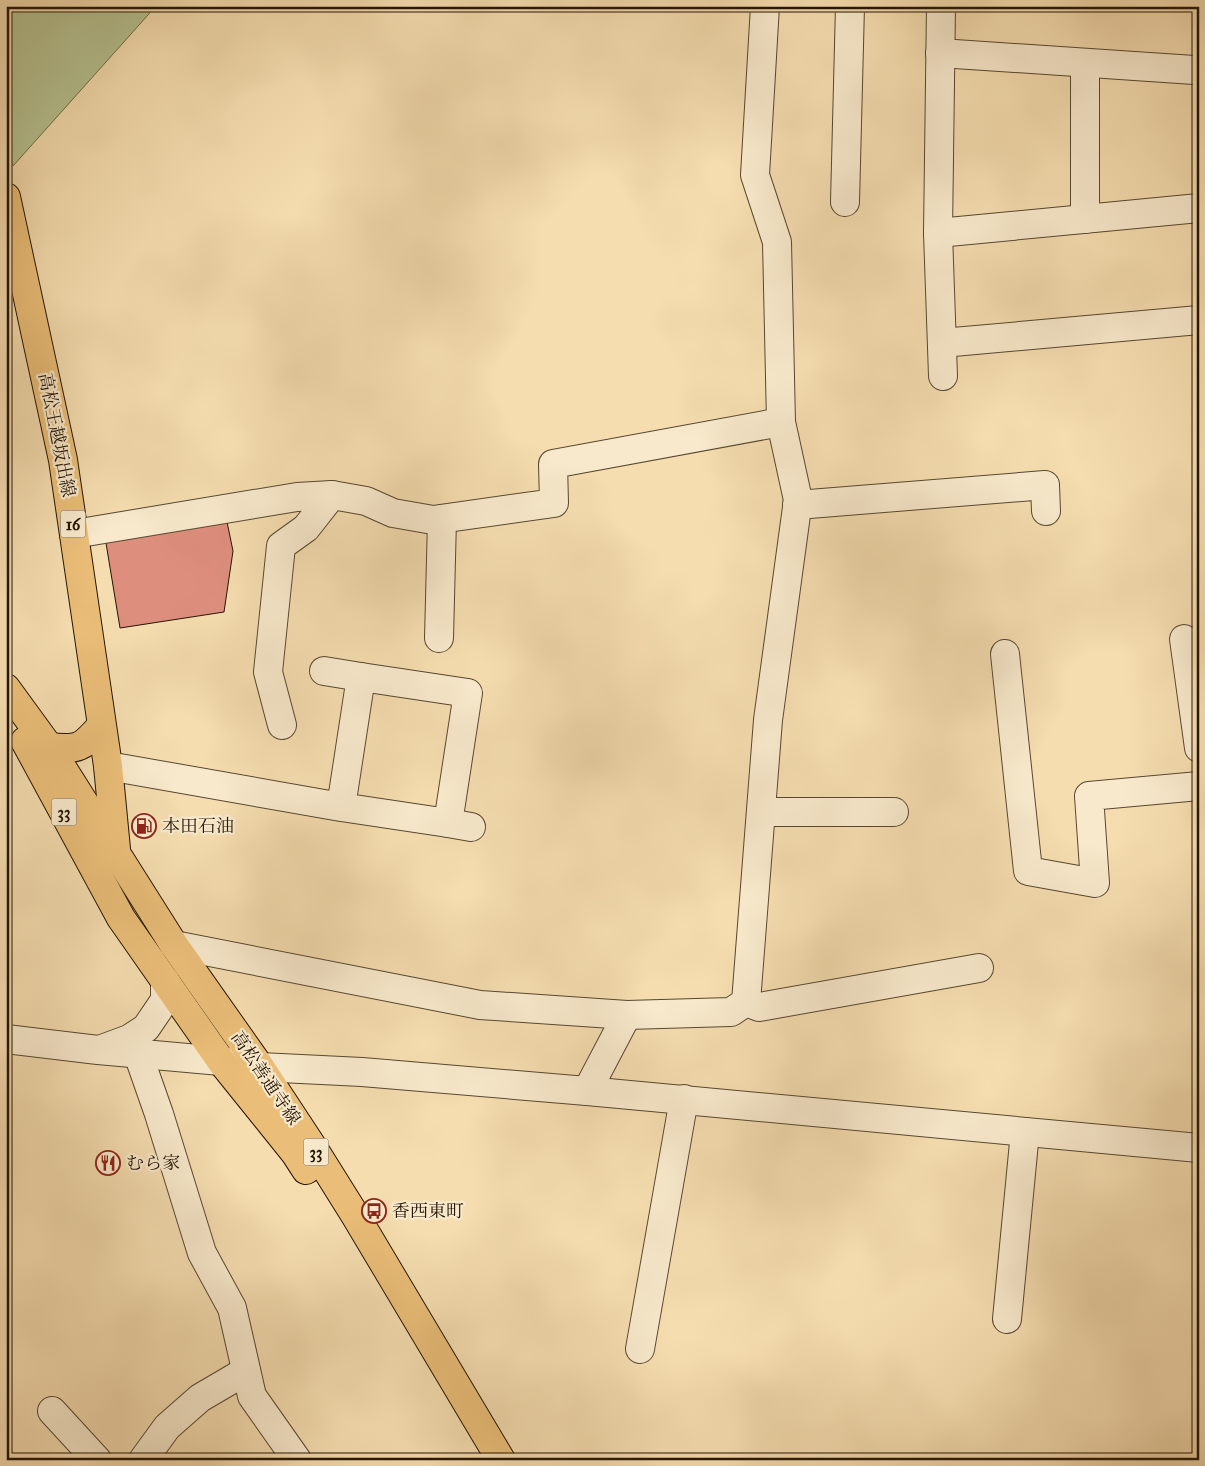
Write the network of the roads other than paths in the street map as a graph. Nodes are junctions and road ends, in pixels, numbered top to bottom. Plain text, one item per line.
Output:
1 (765, 6) edge
2 (850, 6) edge
3 (941, 6) edge
4 (940, 53) junction
5 (1085, 63) junction
6 (1194, 70) dead end
7 (6, 197) edge
8 (845, 202) dead end
9 (1199, 208) edge
10 (1085, 219) junction
11 (938, 233) junction
12 (1199, 320) edge
13 (942, 343) junction
14 (944, 376) dead end
15 (782, 422) junction
16 (332, 495) junction
17 (797, 505) junction
18 (1046, 511) dead end
19 (442, 518) junction
20 (74, 534) junction
21 (439, 638) dead end
22 (1184, 640) dead end
23 (1004, 654) dead end
24 (324, 671) dead end
25 (361, 677) junction
26 (6, 688) edge
27 (6, 706) edge
28 (282, 725) dead end
29 (101, 726) junction
30 (49, 747) junction
31 (1199, 748) edge
32 (108, 766) junction
33 (45, 776) junction
34 (71, 781) junction
35 (1199, 786) edge
36 (341, 807) junction
37 (761, 812) junction
38 (894, 812) dead end
39 (116, 854) junction
40 (121, 918) junction
41 (174, 945) junction
42 (979, 968) dead end
43 (165, 981) junction
44 (207, 992) junction
45 (746, 1002) junction
46 (626, 1015) junction
47 (6, 1039) edge
48 (98, 1050) junction
49 (214, 1050) junction
50 (138, 1054) junction
51 (260, 1067) junction
52 (587, 1091) junction
53 (684, 1099) junction
54 (1025, 1132) junction
55 (1199, 1148) edge
56 (1006, 1319) dead end
57 (640, 1349) dead end
58 (246, 1371) junction
59 (52, 1411) dead end
60 (97, 1460) edge
61 (144, 1460) edge
62 (297, 1460) edge
63 (482, 1460) edge
64 (501, 1460) edge

1 - 15 street
2 - 8 street
3 - 4 street
4 - 5 street
4 - 11 street
5 - 6 street
5 - 10 street
7 - 20 main road, 高松王越坂出線 / 16
9 - 10 street
10 - 11 street
11 - 13 street
12 - 13 street
13 - 14 street
15 - 17 street
15 - 19 street
16 - 19 street
16 - 20 street
16 - 28 street
17 - 18 street
17 - 37 street
19 - 21 street
20 - 29 main road, 高松王越坂出線 / 16
22 - 31 street
23 - 35 street
24 - 25 street
25 - 36 street
25 - 36 street
26 - 30 main road, 高松善通寺線 / 33
27 - 33 main road, 高松善通寺線 / 33
29 - 30 main road
29 - 32 main road, 高松王越坂出線 / 16
30 - 34 main road, 高松善通寺線 / 33
32 - 34 main road
32 - 36 street
32 - 39 main road, 高松王越坂出線 / 16
33 - 34 main road
33 - 40 main road, 高松善通寺線 / 33
34 - 39 main road, 高松善通寺線 / 33
37 - 38 street
37 - 45 street
39 - 40 main road, 高松善通寺線 / 33
39 - 41 main road, 高松善通寺線 / 33
40 - 43 main road, 高松善通寺線 / 33
41 - 44 main road, 高松善通寺線 / 33
41 - 46 street
42 - 45 street
43 - 48 street
43 - 49 main road, 高松善通寺線 / 33
44 - 49 street
44 - 51 main road, 高松善通寺線 / 33
45 - 46 street
46 - 52 street
47 - 48 street
48 - 50 street
49 - 50 street
49 - 51 street
49 - 63 main road, 高松善通寺線 / 33
50 - 58 street
51 - 52 street
51 - 64 main road, 高松善通寺線 / 33
52 - 53 street
53 - 54 street
53 - 57 street
54 - 55 street
54 - 56 street
58 - 61 street
58 - 62 street
59 - 60 street

